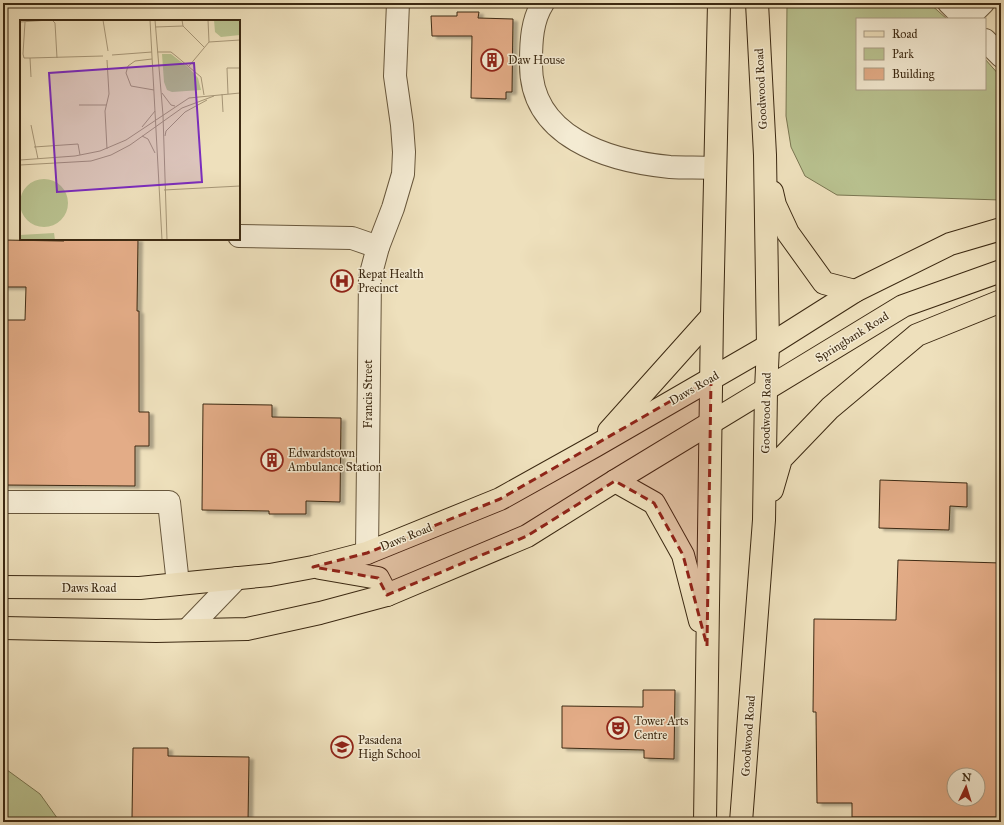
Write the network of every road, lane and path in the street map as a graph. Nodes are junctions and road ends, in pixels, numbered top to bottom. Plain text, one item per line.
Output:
1 (398, 3) edge
2 (543, 3) edge
3 (719, 3) edge
4 (757, 3) edge
5 (949, 3) edge
6 (983, 3) edge
7 (965, 18) edge
8 (967, 18) edge
9 (986, 41) edge
10 (1001, 56) edge
11 (765, 155) junction
12 (715, 168) junction
13 (1001, 229) edge
14 (240, 236) edge
15 (378, 247) junction
16 (1001, 271) edge
17 (855, 291) junction
18 (1001, 301) edge
19 (712, 316) junction
20 (768, 346) junction
21 (712, 378) junction
22 (766, 390) junction
23 (711, 423) junction
24 (595, 446) junction
25 (615, 481) junction
26 (3, 502) edge
27 (764, 520) junction
28 (367, 553) junction
29 (313, 567) junction
30 (237, 578) junction
31 (178, 584) junction
32 (3, 587) edge
33 (388, 595) junction
34 (3, 618) edge
35 (3, 628) edge
36 (51, 629) junction
37 (186, 630) junction
38 (707, 646) junction
39 (705, 822) edge
40 (741, 822) edge

1 - 15 street, Francis Street
2 - 12 street
3 - 12 main road
4 - 11 main road, Goodwood Road
5 - 7 street
6 - 8 street
9 - 10 street
11 - 17 main road
11 - 20 main road, Goodwood Road
12 - 19 main road
13 - 17 main road
14 - 15 street
15 - 28 street, Francis Street
16 - 22 main road, Springbank Road
17 - 20 main road
18 - 27 main road
19 - 21 main road
19 - 24 main road
20 - 21 main road, Daws Road
20 - 22 main road, Goodwood Road
21 - 23 main road
21 - 24 main road, Daws Road
22 - 23 main road, Springbank Road
22 - 27 main road, Goodwood Road
23 - 25 main road
23 - 38 main road
24 - 28 main road, Daws Road
25 - 33 main road
25 - 38 main road
26 - 31 street
27 - 40 main road, Goodwood Road
28 - 29 main road, Daws Road
29 - 30 main road, Daws Road
29 - 33 main road
30 - 31 main road, Daws Road
30 - 37 street
31 - 32 main road, Daws Road
33 - 37 main road
34 - 36 main road
35 - 36 main road
36 - 37 main road
38 - 39 main road

